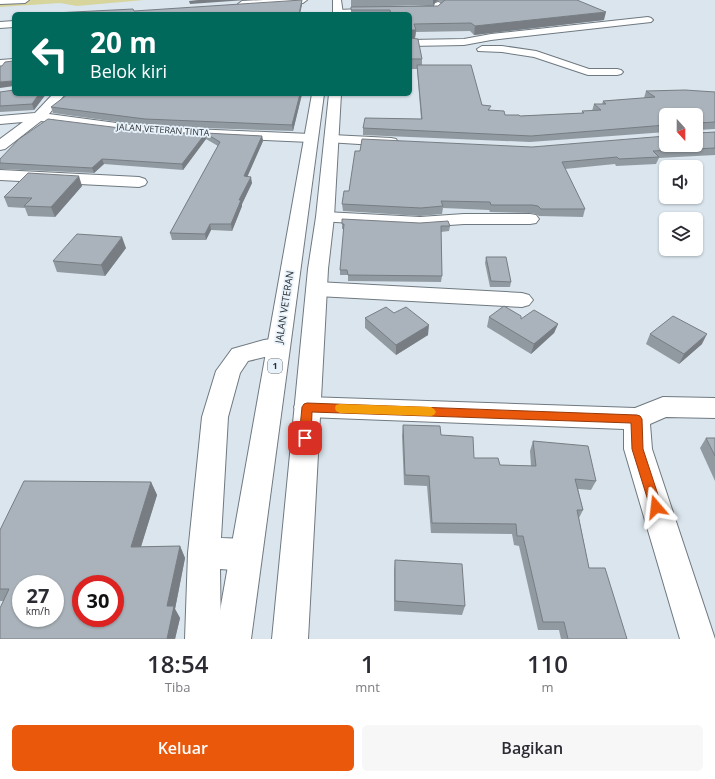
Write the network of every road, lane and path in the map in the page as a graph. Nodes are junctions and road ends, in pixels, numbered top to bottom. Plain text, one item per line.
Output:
1 (25, 0) edge
2 (303, 0) edge
3 (337, 0) edge
4 (0, 1) edge
5 (356, 3) dead end
6 (231, 5) edge
7 (438, 5) edge
8 (338, 12) edge
9 (356, 12) edge
10 (384, 12) edge
11 (648, 20) dead end
12 (12, 24) edge
13 (0, 25) edge
14 (412, 43) edge
15 (412, 48) edge
16 (12, 62) edge
17 (0, 64) edge
18 (617, 72) dead end
19 (58, 96) edge
20 (318, 96) edge
21 (334, 96) edge
22 (39, 116) junction
23 (0, 120) edge
24 (321, 138) junction
25 (402, 142) edge
26 (0, 146) edge
27 (0, 175) edge
28 (139, 182) dead end
29 (325, 218) junction
30 (530, 219) dead end
31 (316, 290) junction
32 (522, 300) dead end
33 (278, 346) junction
34 (307, 407) junction
35 (715, 408) edge
36 (637, 419) junction
37 (204, 553) junction
38 (246, 555) junction
39 (203, 639) edge
40 (233, 639) edge
41 (290, 639) edge
42 (698, 639) edge

1 - 4 main road
2 - 6 main road
3 - 8 main road
5 - 9 main road
7 - 10 main road
11 - 14 main road
12 - 13 main road
15 - 18 main road
16 - 17 main road
19 - 22 main road
20 - 24 main road, JALAN VETERAN / 1
21 - 24 main road, JALAN VETERAN / 1
22 - 23 main road, JALAN VETERAN TINTA
22 - 24 main road, JALAN VETERAN TINTA
22 - 26 main road
24 - 25 main road, JALAN VETERAN TINTA
24 - 29 main road, JALAN VETERAN / 1
24 - 33 main road, JALAN VETERAN / 1
27 - 28 main road
29 - 30 main road
29 - 31 main road, JALAN VETERAN / 1
31 - 32 main road
31 - 34 main road, JALAN VETERAN / 1
33 - 37 main road
33 - 38 main road, JALAN VETERAN / 1
34 - 36 main road
34 - 41 main road, JALAN VETERAN / 1
35 - 36 main road
36 - 42 main road
37 - 38 main road
37 - 39 main road
38 - 40 main road, JALAN VETERAN / 1

